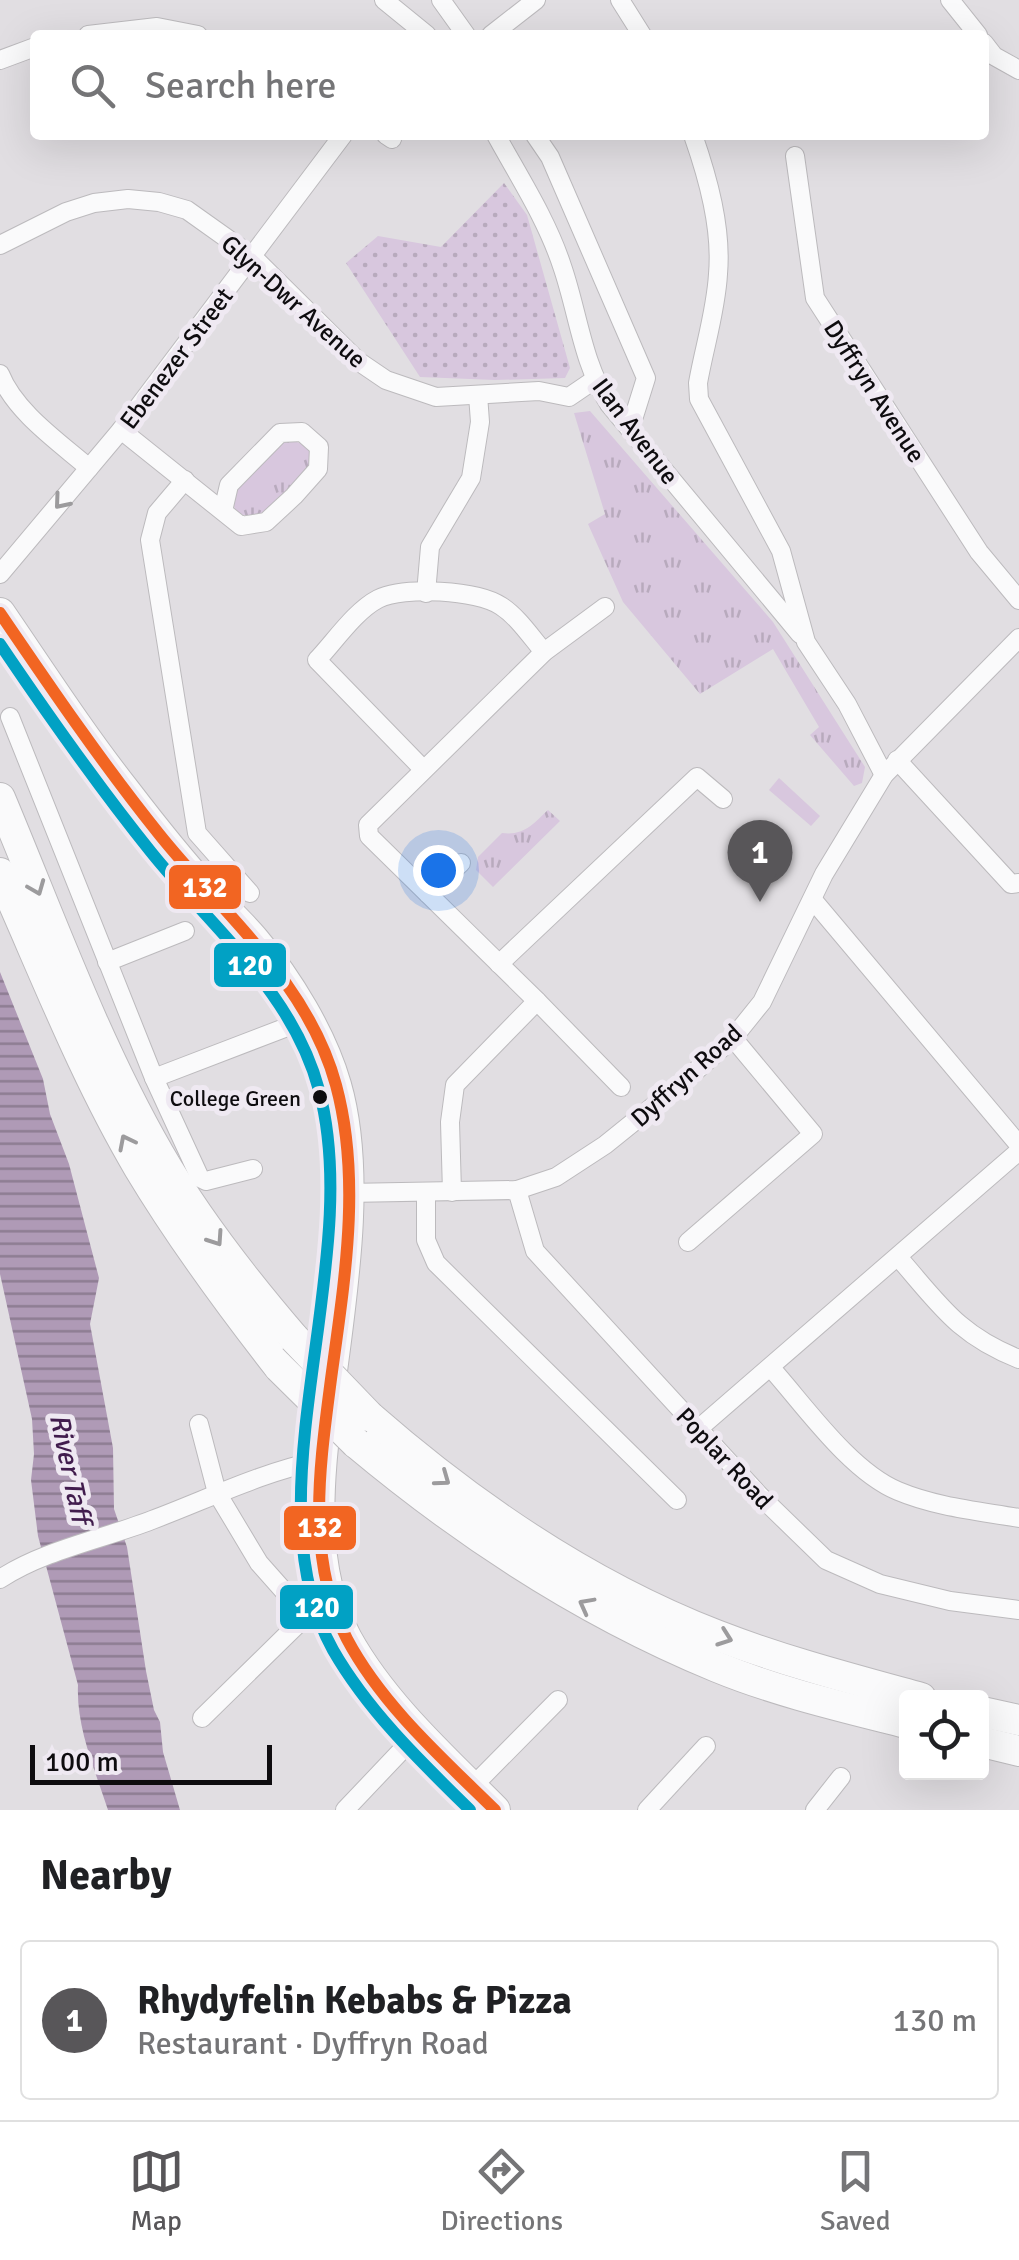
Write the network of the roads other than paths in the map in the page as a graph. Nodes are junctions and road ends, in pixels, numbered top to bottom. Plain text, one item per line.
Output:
1 (384, 0) edge
2 (441, 0) edge
3 (536, 0) edge
4 (620, 0) edge
5 (950, 0) edge
6 (131, 30) edge
7 (172, 30) edge
8 (421, 30) edge
9 (462, 30) edge
10 (497, 30) edge
11 (639, 30) edge
12 (974, 30) edge
13 (30, 49) edge
14 (989, 50) edge
15 (0, 60) edge
16 (1019, 70) edge
17 (339, 140) edge
18 (499, 140) edge
19 (538, 140) edge
20 (695, 140) edge
21 (795, 156) dead end
22 (0, 245) edge
23 (253, 256) junction
24 (0, 374) edge
25 (594, 380) junction
26 (478, 395) junction
27 (630, 429) junction
28 (121, 430) junction
29 (90, 468) junction
30 (184, 480) junction
31 (223, 511) junction
32 (0, 574) edge
33 (426, 592) junction
34 (1019, 600) edge
35 (604, 607) dead end
36 (0, 613) edge
37 (1019, 640) edge
38 (806, 642) junction
39 (544, 652) junction
40 (10, 717) dead end
41 (897, 760) junction
42 (422, 768) junction
43 (884, 775) junction
44 (0, 798) edge
45 (723, 799) dead end
46 (460, 862) dead end
47 (0, 873) edge
48 (1019, 884) edge
49 (250, 893) dead end
50 (428, 894) junction
51 (813, 900) junction
52 (184, 931) dead end
53 (107, 962) junction
54 (499, 964) junction
55 (537, 1001) junction
56 (308, 1018) junction
57 (732, 1038) junction
58 (154, 1078) junction
59 (621, 1087) dead end
60 (1019, 1148) edge
61 (253, 1169) dead end
62 (517, 1190) junction
63 (426, 1192) junction
64 (452, 1192) junction
65 (347, 1193) junction
66 (688, 1242) dead end
67 (898, 1257) junction
68 (1019, 1359) edge
69 (770, 1368) junction
70 (199, 1424) dead end
71 (362, 1430) junction
72 (697, 1430) junction
73 (321, 1460) junction
74 (217, 1494) junction
75 (677, 1500) dead end
76 (1019, 1518) edge
77 (0, 1579) edge
78 (1019, 1610) edge
79 (899, 1692) edge
80 (558, 1700) dead end
81 (989, 1714) edge
82 (202, 1718) dead end
83 (1019, 1720) edge
84 (899, 1721) edge
85 (419, 1732) junction
86 (989, 1744) edge
87 (706, 1746) dead end
88 (1019, 1750) edge
89 (841, 1778) dead end
90 (472, 1787) junction
91 (346, 1810) edge
92 (495, 1810) edge
93 (647, 1810) edge
94 (815, 1810) edge

1 - 8 street
2 - 9 street
3 - 10 street
4 - 11 street
5 - 12 street
6 - 7 street
13 - 15 street
14 - 16 street
17 - 23 street, Ebenezer Street
18 - 25 street, Ilan Avenue
19 - 27 street
20 - 38 street
21 - 34 street, Dyffryn Avenue
22 - 23 street, Glyn-Dwr Avenue
23 - 26 street, Glyn-Dwr Avenue
23 - 28 street, Ebenezer Street
24 - 29 street
25 - 26 street, Glyn-Dwr Avenue
25 - 27 street, Ilan Avenue
26 - 33 street
27 - 38 street, Ilan Avenue
28 - 29 street, Ebenezer Street
28 - 30 street
29 -> 32 street, Ebenezer Street
30 - 31 street
30 - 49 street
31 - 31 street
33 - 39 street
33 - 42 street
35 - 39 street
36 - 56 main road
37 - 41 street, Dyffryn Road
38 - 43 street
39 - 42 street
40 - 53 street
41 - 43 street, Dyffryn Road
41 - 48 street
42 - 50 street
43 - 51 street, Dyffryn Road
44 -> 71 main road, bridge
45 - 54 street
46 - 50 street
71 -> 47 main road, bridge
50 - 54 street
51 - 57 street, Dyffryn Road
51 - 60 street
52 - 53 street
53 - 58 street
54 - 55 street
55 - 59 street
55 - 64 street
56 - 58 street
56 - 65 main road
57 - 62 street, Dyffryn Road
57 - 66 street
58 - 61 street
60 - 67 street
62 - 64 street, Dyffryn Road
62 - 72 street, Poplar Road
63 - 64 street, Dyffryn Road
63 - 65 street, Dyffryn Road
63 - 75 street
65 - 73 main road
67 - 68 street
67 - 69 street
69 - 72 street
69 - 76 street
70 - 74 street
71 -> 79 main road
84 -> 71 main road
72 - 78 street, Poplar Road
73 - 74 street
73 - 85 main road
74 - 77 street
74 - 82 street
80 - 90 street
81 - 83 main road
85 - 90 main road
85 - 91 street
86 - 88 main road
87 - 93 street
89 - 94 street
90 - 92 main road

